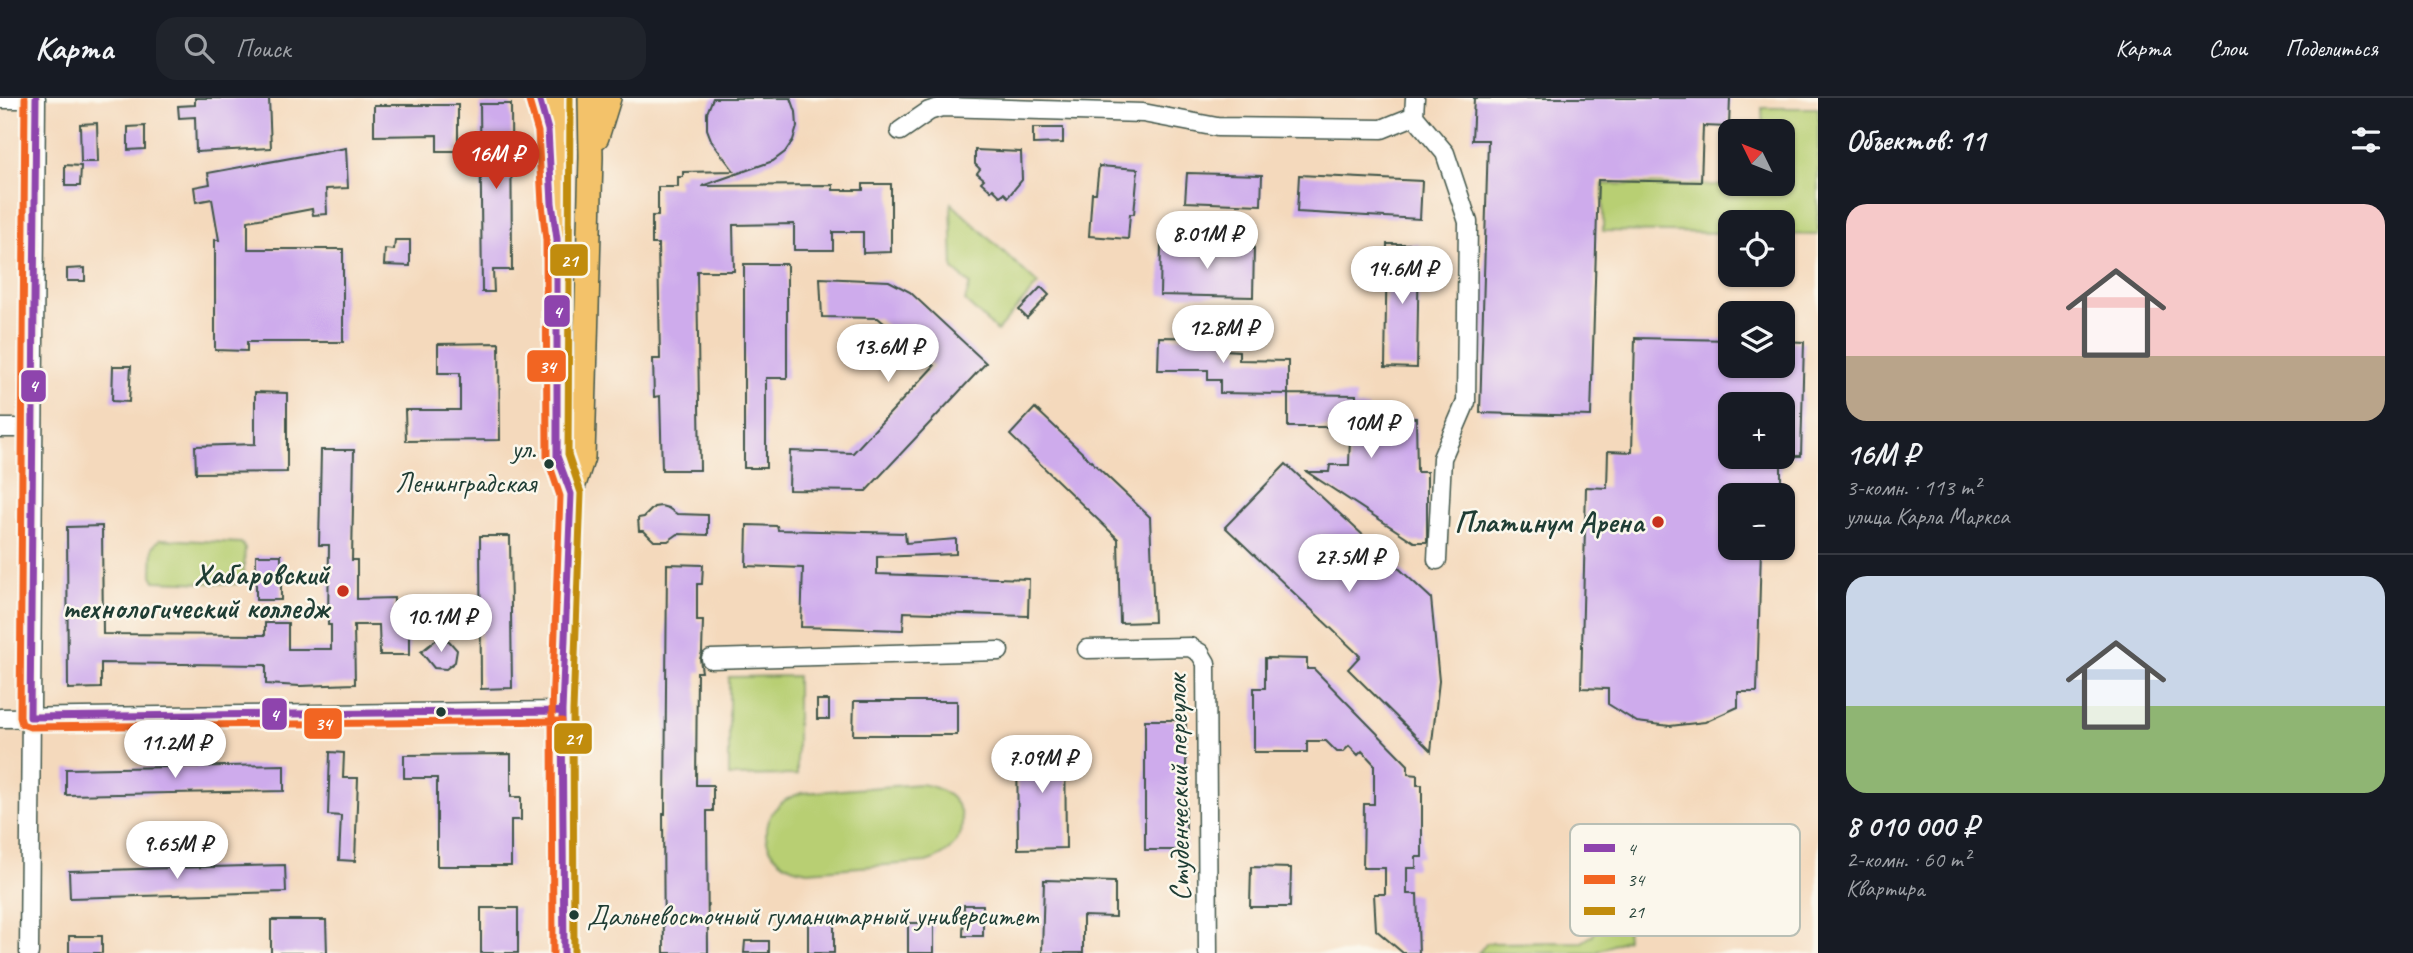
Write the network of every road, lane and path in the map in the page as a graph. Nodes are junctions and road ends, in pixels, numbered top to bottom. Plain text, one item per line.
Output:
1 (36, 98) edge
2 (539, 98) edge
3 (560, 98) edge
4 (590, 98) edge
5 (609, 98) edge
6 (0, 99) edge
7 (1415, 107) edge
8 (900, 131) dead end
9 (591, 157) junction
10 (558, 239) junction
11 (0, 428) edge
12 (33, 428) junction
13 (571, 494) junction
14 (1437, 560) dead end
15 (1087, 649) dead end
16 (999, 651) dead end
17 (711, 659) dead end
18 (562, 711) junction
19 (30, 717) junction
20 (0, 718) edge
21 (29, 953) edge
22 (564, 953) edge
23 (1208, 953) edge

1 - 6 street
1 - 12 street
2 - 10 main road
3 - 10 main road
4 - 9 main road
5 - 9 main road
7 - 8 street
7 - 14 street
9 - 13 main road
10 - 13 main road
11 - 12 street
12 - 19 street
13 - 18 main road
15 - 23 street, Студенческий переулок
16 - 17 street
18 - 19 street
18 - 22 main road
19 - 20 street
19 - 21 street

